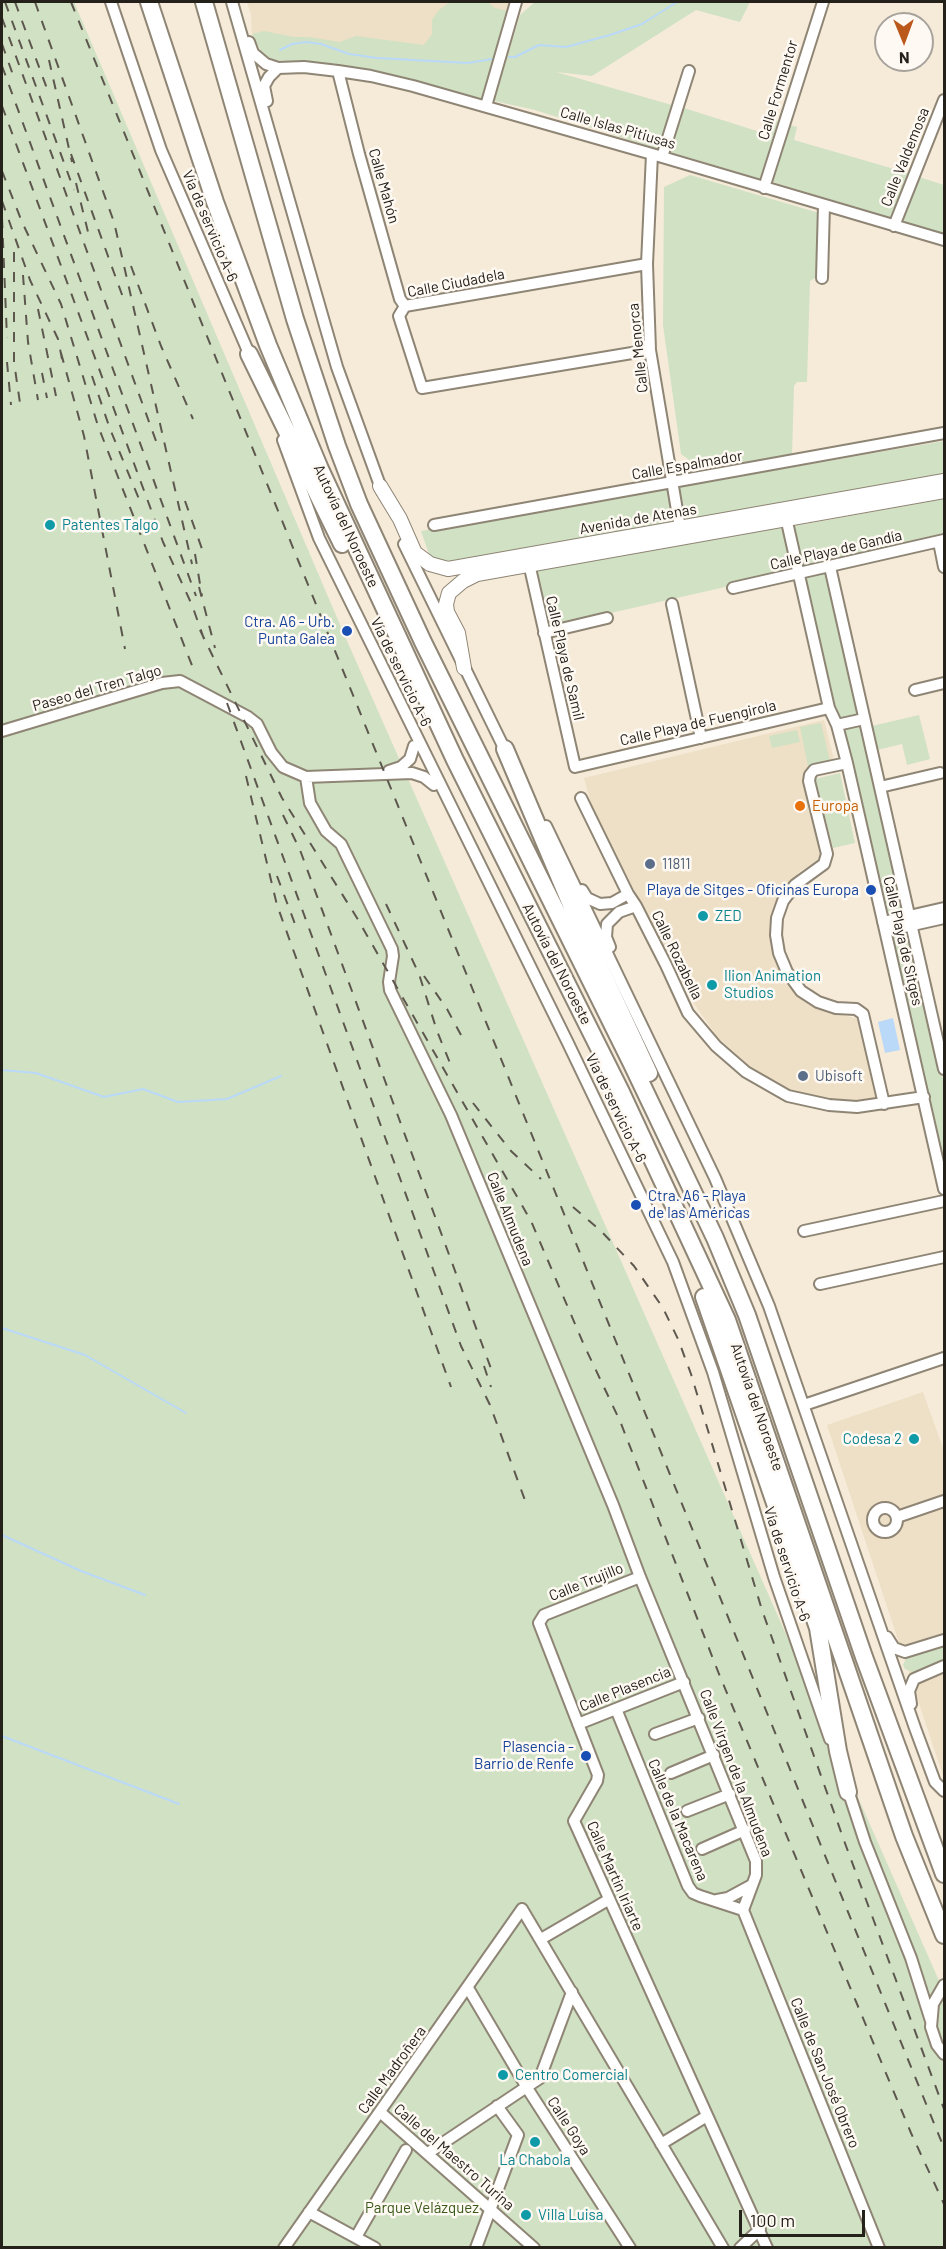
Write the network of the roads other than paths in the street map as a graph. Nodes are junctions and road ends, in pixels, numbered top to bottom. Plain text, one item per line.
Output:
1 (111, 2) edge
2 (149, 2) edge
3 (204, 2) edge
4 (516, 2) edge
5 (822, 2) edge
6 (233, 5) edge
7 (278, 68) junction
8 (339, 71) junction
9 (689, 71) dead end
10 (945, 100) edge
11 (486, 106) junction
12 (272, 138) junction
13 (657, 155) junction
14 (764, 188) junction
15 (824, 205) junction
16 (894, 226) junction
17 (945, 240) edge
18 (647, 264) junction
19 (822, 278) dead end
20 (405, 306) junction
21 (650, 350) junction
22 (249, 354) junction
23 (945, 433) edge
24 (945, 481) edge
25 (672, 482) junction
26 (380, 486) junction
27 (945, 491) edge
28 (785, 514) junction
29 (434, 525) dead end
30 (680, 532) junction
31 (319, 538) junction
32 (942, 541) edge
33 (528, 560) junction
34 (830, 567) junction
35 (945, 567) edge
36 (799, 573) junction
37 (733, 588) dead end
38 (672, 604) dead end
39 (607, 618) dead end
40 (544, 633) junction
41 (464, 668) junction
42 (945, 683) edge
43 (915, 690) dead end
44 (426, 698) junction
45 (829, 708) junction
46 (864, 719) junction
47 (837, 725) junction
48 (2, 731) edge
49 (701, 738) junction
50 (414, 746) junction
51 (504, 749) junction
52 (848, 763) junction
53 (574, 767) joint
54 (380, 773) junction
55 (940, 773) dead end
56 (306, 777) junction
57 (434, 785) junction
58 (880, 787) junction
59 (581, 798) dead end
60 (538, 810) junction
61 (473, 850) junction
62 (628, 894) junction
63 (636, 906) junction
64 (945, 908) edge
65 (945, 918) edge
66 (910, 921) junction
67 (884, 926) junction
68 (644, 1031) junction
69 (943, 1055) edge
70 (945, 1069) edge
71 (621, 1092) junction
72 (924, 1097) junction
73 (884, 1104) junction
74 (942, 1163) edge
75 (945, 1189) edge
76 (945, 1201) edge
77 (804, 1231) dead end
78 (945, 1257) edge
79 (820, 1284) dead end
80 (747, 1315) junction
81 (945, 1358) edge
82 (804, 1405) junction
83 (945, 1501) edge
84 (897, 1517) dead end
85 (640, 1577) junction
86 (544, 1615) joint
87 (878, 1621) junction
88 (942, 1644) edge
89 (945, 1666) edge
90 (684, 1682) junction
91 (616, 1709) junction
92 (699, 1718) junction
93 (578, 1724) junction
94 (915, 1728) junction
95 (655, 1734) dead end
96 (714, 1755) junction
97 (671, 1773) dead end
98 (945, 1791) edge
99 (849, 1792) junction
100 (730, 1794) junction
101 (687, 1811) dead end
102 (745, 1830) junction
103 (702, 1849) dead end
104 (945, 1874) edge
105 (752, 1885) junction
106 (608, 1900) junction
107 (711, 1901) junction
108 (743, 1910) junction
109 (945, 1935) edge
110 (541, 1939) junction
111 (945, 1985) edge
112 (468, 1988) junction
113 (572, 1992) junction
114 (931, 2021) junction
115 (942, 2053) edge
116 (945, 2065) edge
117 (527, 2087) junction
118 (497, 2106) junction
119 (380, 2112) junction
120 (707, 2116) junction
121 (661, 2144) junction
122 (406, 2150) dead end
123 (428, 2153) junction
124 (491, 2210) junction
125 (309, 2212) junction
126 (760, 2229) junction
127 (356, 2237) junction
128 (284, 2247) edge
129 (375, 2247) edge
130 (476, 2247) edge
131 (534, 2247) edge
132 (630, 2247) edge
133 (723, 2247) edge
134 (740, 2247) edge
135 (767, 2247) edge
136 (879, 2247) edge

1 - 22 street, Vía de servicio A-6
2 - 44 highway, Autovía del Noroeste
3 - 80 highway, Autovía del Noroeste
4 - 11 street
5 - 14 street, Calle Formentor
6 - 7 street
6 - 12 street
7 - 8 street, Calle Islas Pitiusas
7 - 12 street
8 - 11 street, Calle Islas Pitiusas
8 - 20 street, Calle Mahón
9 - 13 street, Calle Menorca
10 - 16 street, Calle Valdemosa
11 - 13 street, Calle Islas Pitiusas
12 - 26 street
13 - 14 street, Calle Islas Pitiusas
13 - 18 street, Calle Menorca
14 - 15 street, Calle Islas Pitiusas
15 - 16 street, Calle Islas Pitiusas
15 - 19 street
16 - 17 street, Calle Islas Pitiusas
18 - 20 street, Calle Ciudadela
18 - 21 street, Calle Menorca
20 - 21 street, Calle Ciudadela
21 - 25 street, Calle Menorca
22 - 31 street, Vía de servicio A-6
22 - 44 highway
23 - 25 street, Calle Espalmador
24 - 28 main road, Avenida de Atenas
25 - 29 street, Calle Espalmador
25 - 30 street, Calle Menorca
26 - 33 main road, Avenida de Atenas
26 - 41 street
27 - 28 main road, Avenida de Atenas
28 - 30 main road, Avenida de Atenas
28 - 36 street, Calle Playa de Sitges
30 - 33 main road, Avenida de Atenas
31 - 50 street
31 - 61 street, Vía de servicio A-6
32 - 34 street, Calle Playa de Gandía
32 - 35 street
33 - 40 street, Calle Playa de Samil
33 - 41 main road, Avenida de Atenas
34 - 36 street, Calle Playa de Gandía
34 - 46 street, Calle Playa de Sitges
36 - 37 street, Calle Playa de Gandía
36 - 45 street, Calle Playa de Sitges
38 - 49 street
39 - 40 street
40 - 53 street, Calle Playa de Samil
41 - 51 street
42 - 43 street
44 - 71 highway, Autovía del Noroeste
45 - 47 street, Calle Playa de Sitges
45 - 49 street, Calle Playa de Fuengirola
46 - 47 street
46 - 58 street, Calle Playa de Sitges
47 - 52 street, Calle Playa de Sitges
48 - 56 street, Paseo del Tren Talgo
49 - 53 street, Calle Playa de Fuengirola
50 - 54 street
50 - 57 street
51 - 60 street
51 - 80 highway
52 - 67 street, Calle Playa de Sitges
52 - 73 street
54 - 56 street
54 - 57 street
55 - 58 street
56 - 85 street, Calle Almudena
57 - 61 street
58 - 66 street, Calle Playa de Sitges
59 - 62 street, Calle Rozabella
60 - 62 street
60 - 68 street
61 - 99 street, Vía de servicio A-6
62 - 63 street, Calle Rozabella
63 - 68 street
63 - 73 street, Calle Rozabella
64 - 66 street
65 - 66 street
66 - 67 street
66 - 69 street, Calle Playa de Sitges
67 - 72 street, Calle Playa de Sitges
68 - 82 street
69 - 70 street, Calle Playa de Sitges
71 - 99 highway
71 - 109 highway, Autovía del Noroeste
72 - 73 street, Calle Rozabella
72 - 74 street, Calle Playa de Sitges
74 - 75 street, Calle Playa de Sitges
76 - 77 street
78 - 79 street
80 - 104 highway, Autovía del Noroeste
81 - 82 street
82 - 87 street
83 - 84 street
85 - 86 street, Calle Trujillo
85 - 90 street, Calle Almudena
86 - 93 street, Calle Martín Iriarte
87 - 88 street
87 - 94 street
89 - 94 street
90 - 91 street, Calle Plasencia
90 - 92 street, Calle Virgen de la Almudena
91 - 93 street, Calle Plasencia
91 - 107 street, Calle de la Macarena
92 - 95 street
92 - 96 street, Calle Virgen de la Almudena
93 - 106 street, Calle Martín Iriarte
94 - 98 street
96 - 97 street
96 - 100 street, Calle Virgen de la Almudena
99 - 114 street, Vía de servicio A-6
100 - 101 street
100 - 102 street, Calle Virgen de la Almudena
102 - 103 street
102 - 105 street, Calle Virgen de la Almudena
105 - 107 street
105 - 108 street, Calle Virgen de la Almudena
106 - 110 street
106 - 120 street, Calle Martín Iriarte
107 - 108 street, Calle de la Macarena
108 - 136 street, Calle de San José Obrero
110 - 112 street, Calle Madroñera
110 - 113 street
111 - 114 street
112 - 117 street, Calle Goya
112 - 119 street, Calle Madroñera
113 - 117 street
113 - 121 street
114 - 115 street, Vía de servicio A-6
115 - 116 street
117 - 118 street
117 - 132 street, Calle Goya
118 - 123 street
118 - 124 street
119 - 123 street, Calle del Maestro Turina
119 - 125 street, Calle Madroñera
120 - 121 street
120 - 126 street, Calle Martín Iriarte
121 - 133 street
122 - 127 street
123 - 124 street, Calle del Maestro Turina
124 - 130 street
124 - 131 street, Calle del Maestro Turina
125 - 127 street
125 - 128 street, Calle Madroñera
126 - 134 street
126 - 135 street, Calle Martín Iriarte
127 - 129 street

